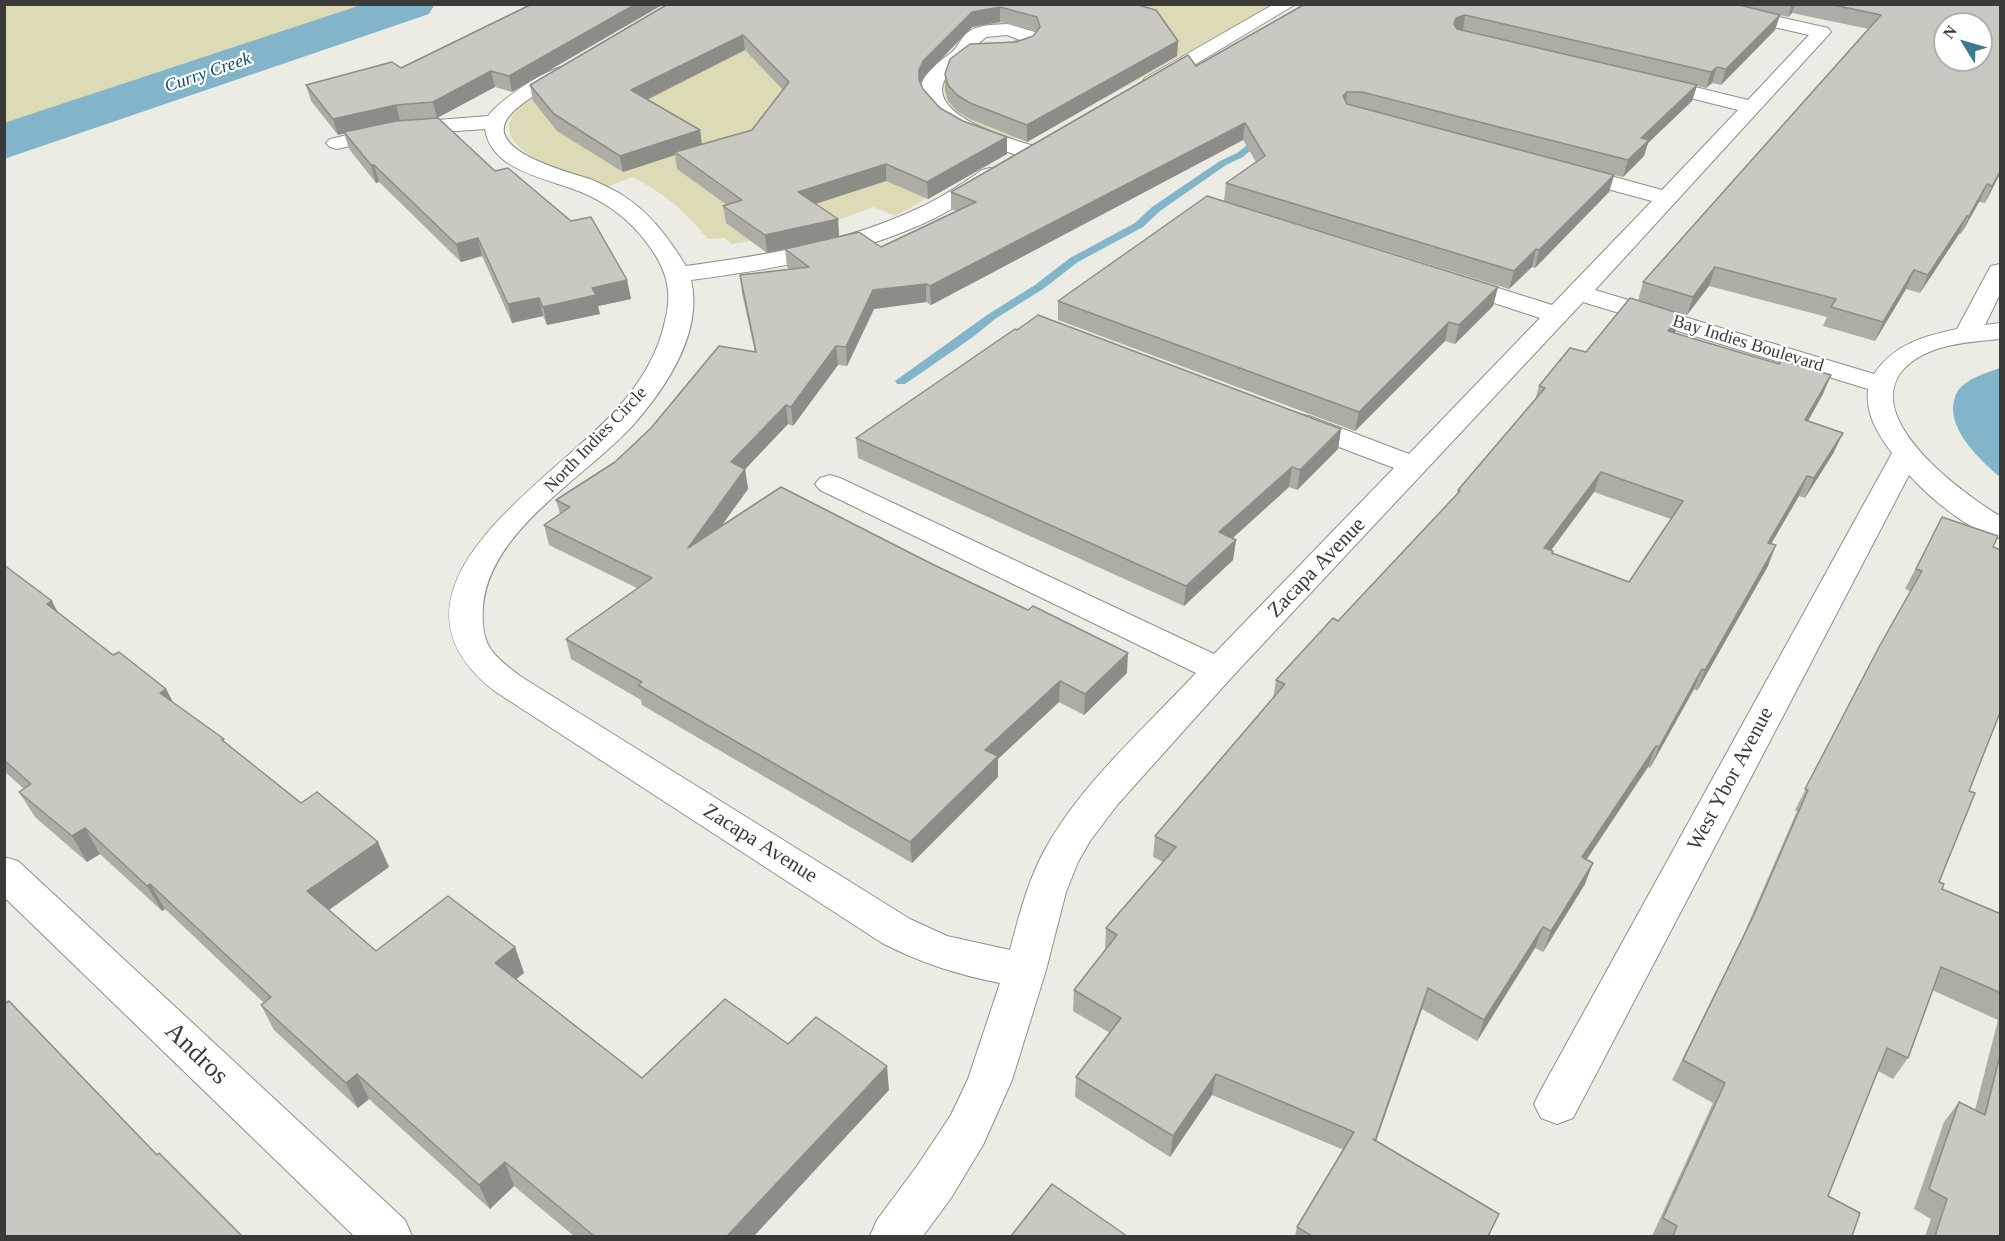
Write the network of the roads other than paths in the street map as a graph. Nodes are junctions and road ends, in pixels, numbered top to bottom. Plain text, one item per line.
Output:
1 (1288, 4) edge
2 (1694, 4) edge
3 (966, 50) edge
4 (586, 60) edge
5 (1636, 79) edge
6 (1132, 93) edge
7 (1752, 106) junction
8 (496, 122) junction
9 (1050, 140) edge
10 (337, 143) edge
11 (1029, 152) junction
12 (1543, 165) edge
13 (1667, 198) junction
14 (2001, 271) edge
15 (678, 274) junction
16 (1432, 276) edge
17 (1577, 295) junction
18 (2001, 331) edge
19 (1967, 335) junction
20 (1887, 374) junction
21 (1270, 411) edge
22 (1906, 454) junction
23 (1415, 466) junction
24 (830, 484) dead end
25 (2001, 528) edge
26 (1219, 670) junction
27 (508, 684) joint
28 (4, 872) edge
29 (1025, 970) junction
30 (1557, 1104) dead end
31 (388, 1236) edge
32 (894, 1236) edge

1 - 6 street
2 - 7 street, Zacapa Avenue
3 - 11 street
4 - 8 street
5 - 7 street
7 - 13 street, Zacapa Avenue
8 - 10 street
8 - 15 street, North Indies Circle
9 - 11 street
11 - 15 street
12 - 13 street
13 - 17 street, Zacapa Avenue
14 - 19 street
15 - 27 street, North Indies Circle
16 - 17 street
17 - 20 street, Bay Indies Boulevard
17 - 23 street, Zacapa Avenue
18 - 19 street
19 - 20 street
20 - 22 street
21 - 23 street
22 - 25 street
22 - 30 street, West Ybor Avenue
23 - 26 street, Zacapa Avenue
24 - 26 street
26 - 29 street, Zacapa Avenue
27 - 29 street, Zacapa Avenue
28 - 31 street, Andros
29 - 32 street, Zacapa Avenue

